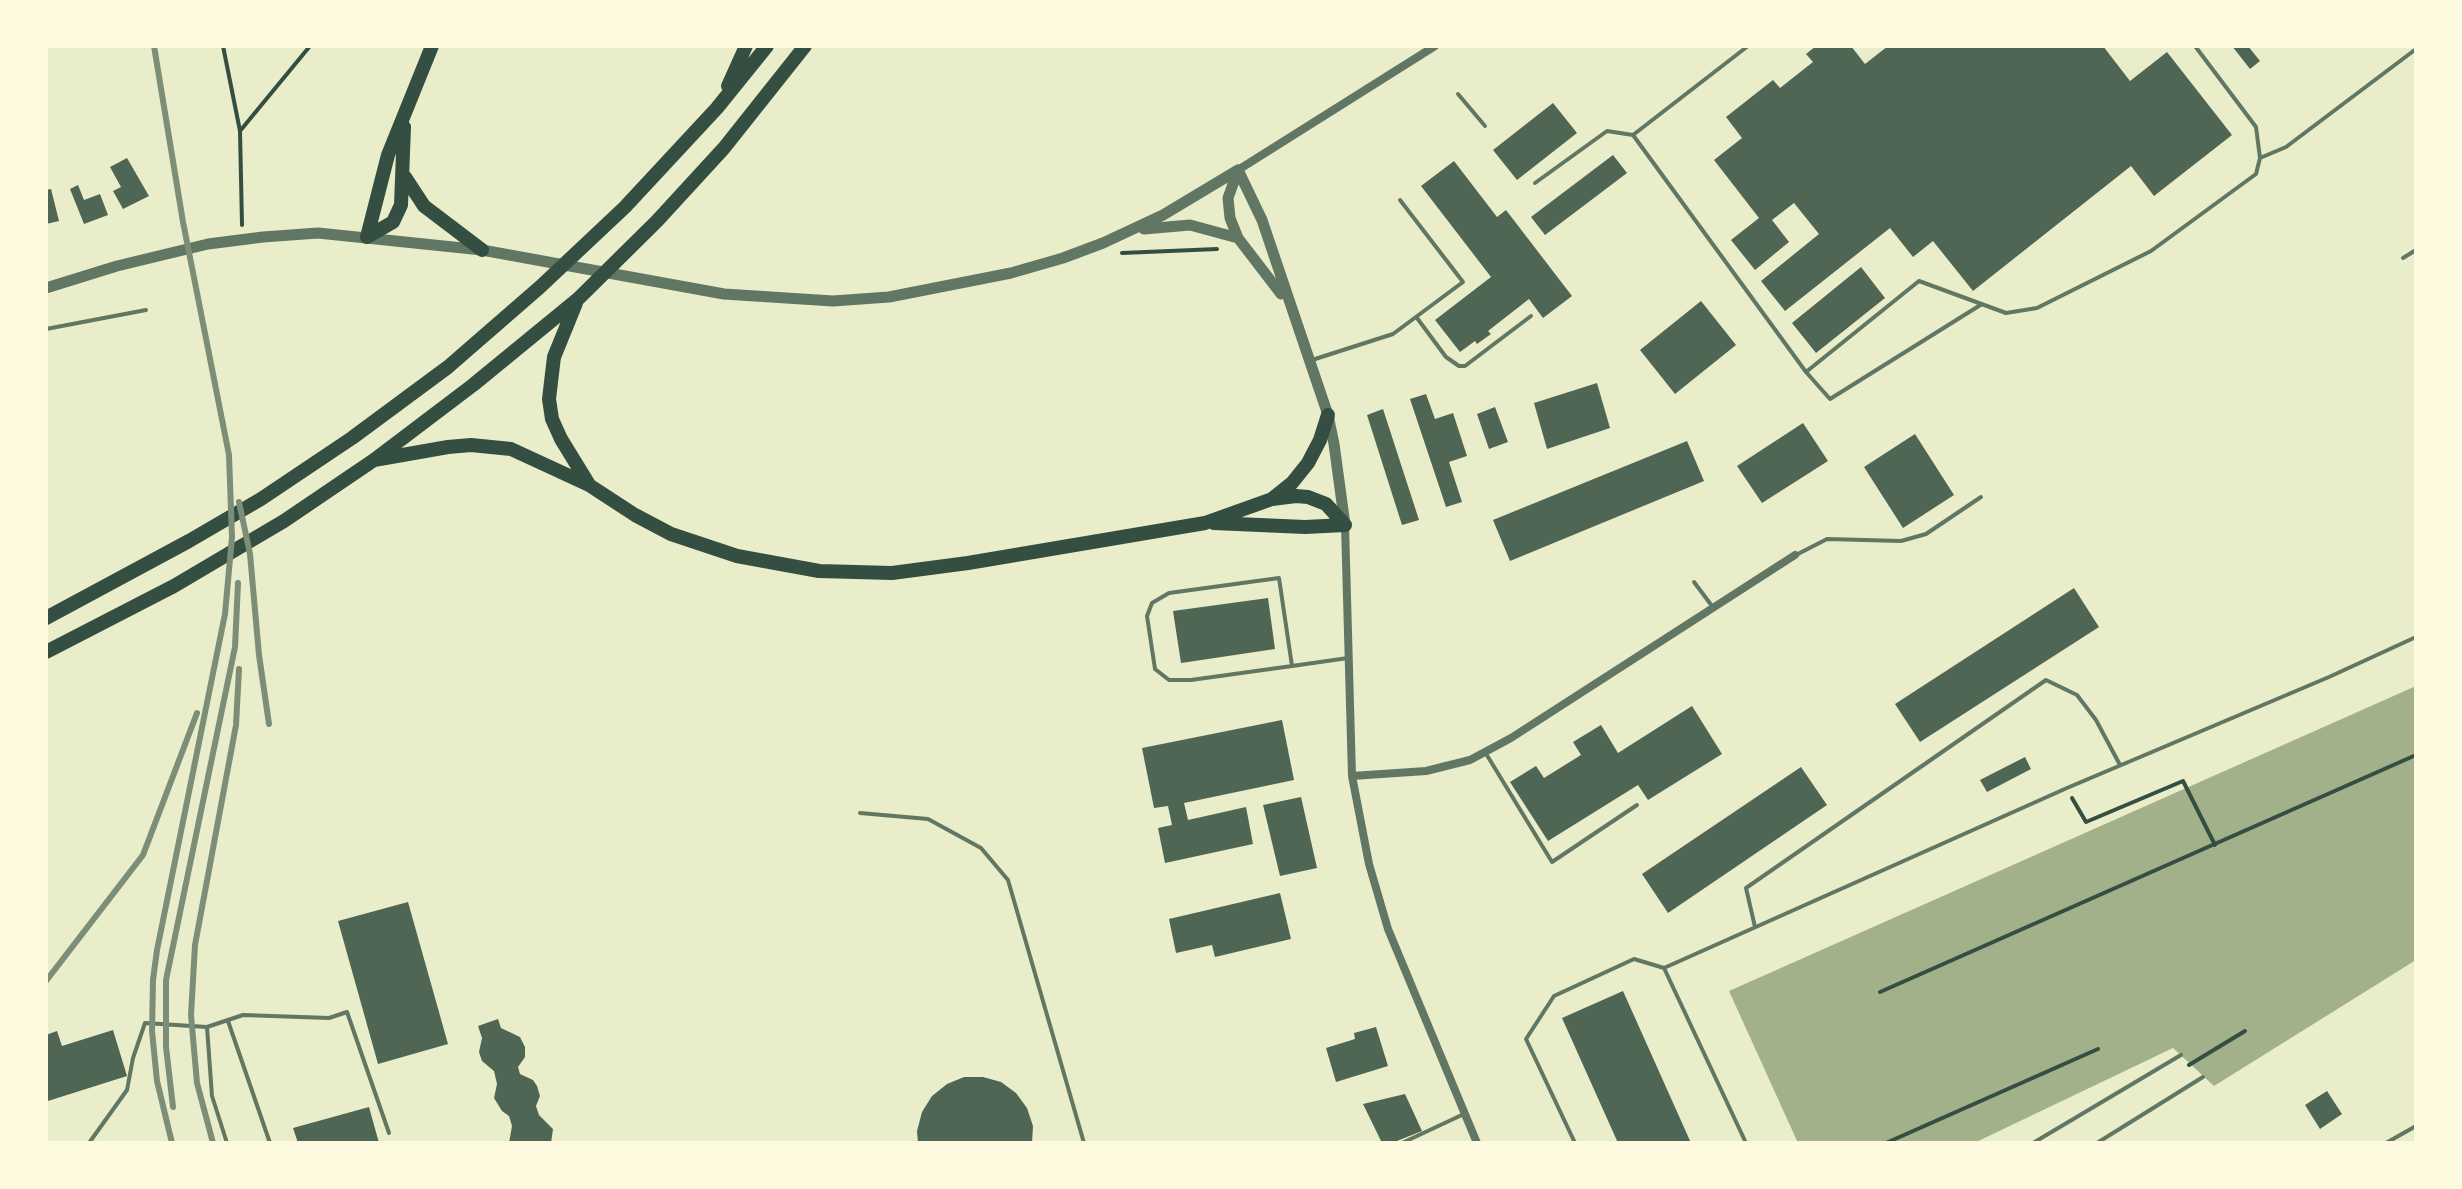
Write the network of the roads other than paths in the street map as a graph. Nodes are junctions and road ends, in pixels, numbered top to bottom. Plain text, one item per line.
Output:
1 (432, 46) edge
2 (746, 46) edge
3 (767, 46) edge
4 (805, 46) edge
5 (1435, 46) edge
6 (1748, 46) edge
7 (2195, 46) edge
8 (2416, 49) edge
9 (1458, 94) dead end
10 (717, 108) junction
11 (404, 119) junction
12 (1485, 126) dead end
13 (1633, 135) junction
14 (2260, 158) junction
15 (1238, 170) junction
16 (404, 175) junction
17 (1535, 183) dead end
18 (1400, 200) dead end
19 (1130, 231) junction
20 (367, 237) junction
21 (1238, 238) junction
22 (482, 250) junction
23 (2416, 250) edge
24 (2403, 258) dead end
25 (46, 288) edge
26 (578, 299) junction
27 (1287, 300) junction
28 (1982, 304) junction
29 (146, 310) dead end
30 (1531, 316) dead end
31 (1417, 318) junction
32 (46, 329) edge
33 (1309, 361) junction
34 (1806, 372) junction
35 (1328, 415) junction
36 (374, 460) junction
37 (589, 485) junction
38 (1981, 497) dead end
39 (1272, 499) junction
40 (1205, 523) junction
41 (1345, 525) junction
42 (1795, 555) joint
43 (1694, 582) dead end
44 (1713, 608) junction
45 (46, 618) edge
46 (2416, 637) edge
47 (46, 652) edge
48 (1350, 657) junction
49 (1292, 666) junction
50 (1485, 752) junction
51 (2120, 765) junction
52 (1352, 776) junction
53 (1637, 805) dead end
54 (860, 813) dead end
55 (1755, 927) junction
56 (1664, 968) junction
57 (228, 1020) junction
58 (207, 1027) junction
59 (2181, 1055) dead end
60 (2203, 1077) dead end
61 (1464, 1114) junction
62 (2416, 1126) edge
63 (389, 1133) dead end
64 (89, 1143) edge
65 (227, 1143) edge
66 (270, 1143) edge
67 (1084, 1143) edge
68 (1402, 1143) edge
69 (1477, 1143) edge
70 (1575, 1143) edge
71 (1746, 1143) edge
72 (2033, 1143) edge
73 (2097, 1143) edge
74 (2386, 1143) edge

1 - 11 highway
2 - 10 highway
3 - 10 highway
4 - 26 highway
5 - 15 street
6 - 13 lane
7 - 14 lane
8 - 14 lane
9 - 12 lane
10 - 45 highway
11 - 16 highway
11 - 20 highway
13 - 17 lane
13 - 34 lane
14 - 28 lane
15 - 19 street
15 - 21 street
15 - 27 street
16 - 20 highway
16 - 22 highway
18 - 31 lane
19 - 21 street
19 - 22 street
20 - 22 street
20 - 25 street
21 - 27 street
23 - 24 lane
26 - 36 highway
26 - 37 highway
27 - 33 street
28 - 34 lane
28 - 34 lane
29 - 32 lane
30 - 31 lane
31 - 33 lane
33 - 35 street
35 - 39 highway
35 - 41 street
36 - 37 highway
36 - 47 highway
37 - 40 highway
38 - 42 lane
39 - 40 highway
39 - 41 highway
40 - 41 highway
41 - 48 street
42 - 44 street
43 - 44 lane
44 - 50 street
46 - 51 lane
48 - 49 lane
48 - 52 street
49 - 49 lane
50 - 52 street
50 - 53 lane
51 - 55 lane
51 - 55 lane
52 - 61 street
54 - 67 lane
55 - 56 lane
56 - 70 lane
56 - 71 lane
57 - 58 lane
57 - 63 lane
57 - 66 lane
58 - 64 lane
58 - 65 lane
59 - 72 lane
60 - 73 lane
61 - 68 lane
61 - 69 street
62 - 74 lane

